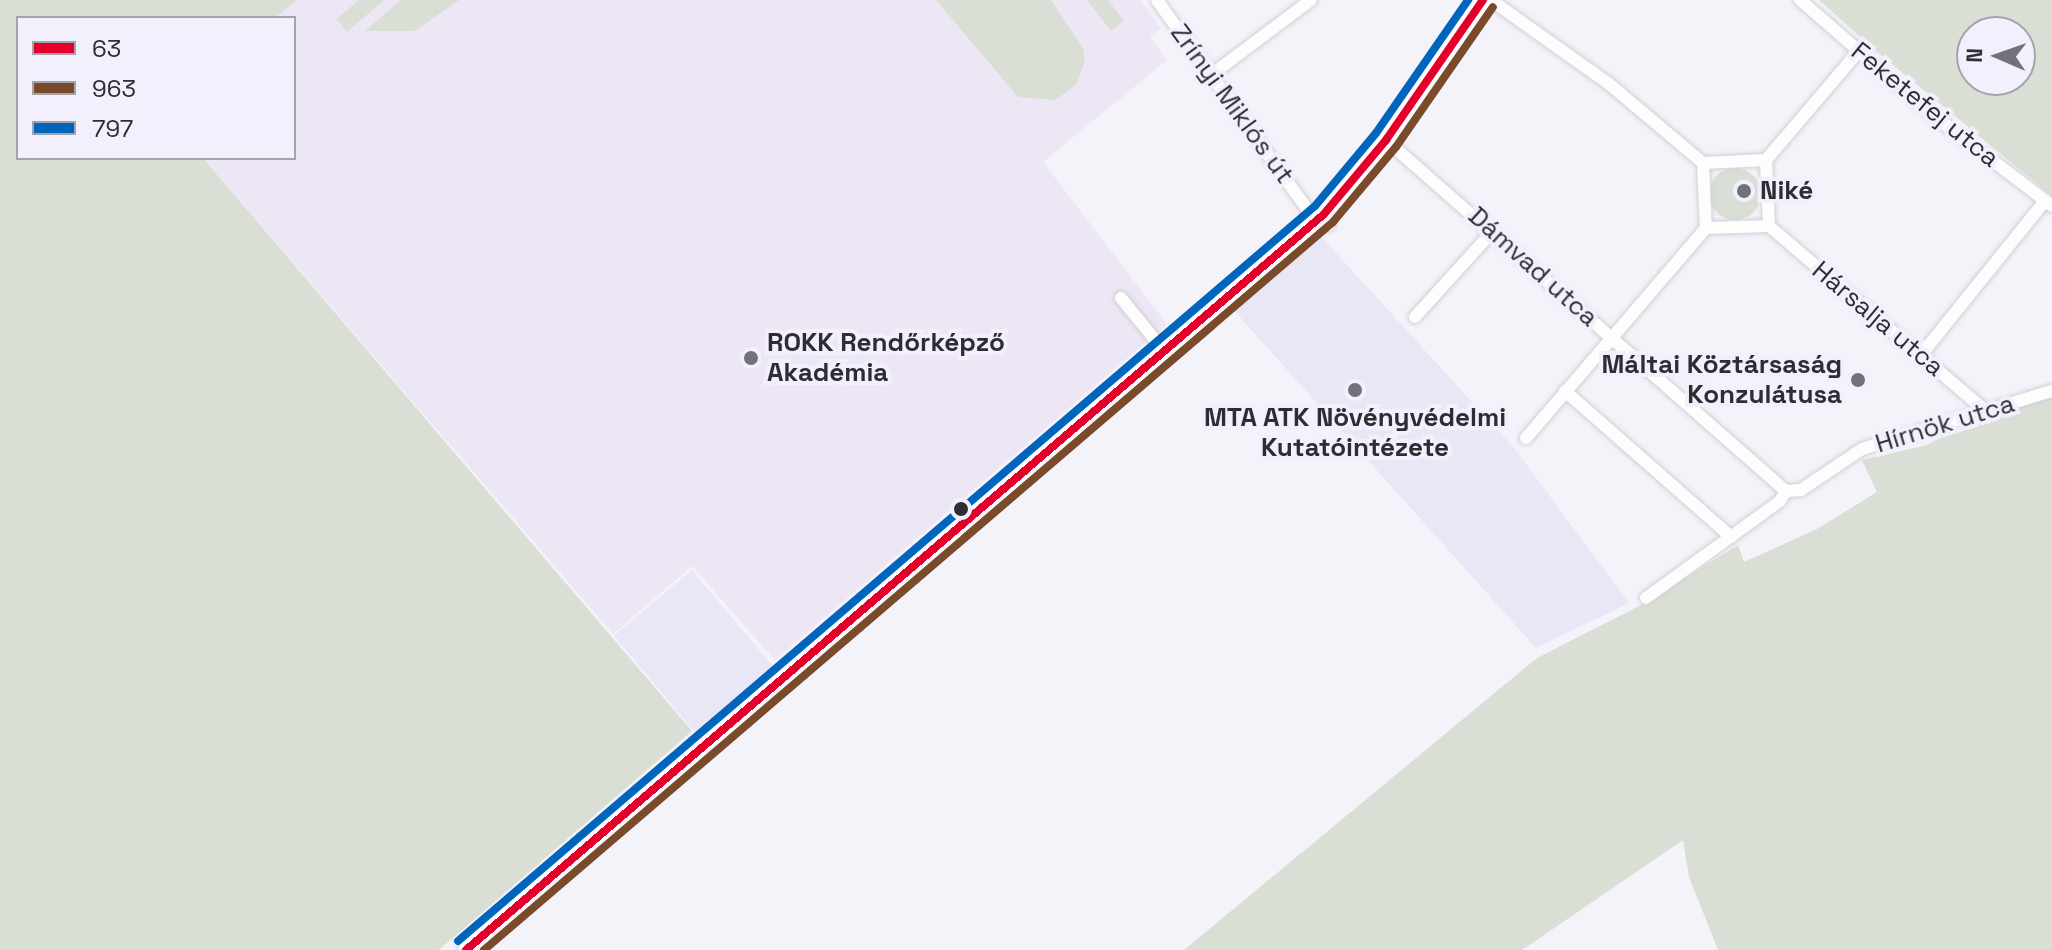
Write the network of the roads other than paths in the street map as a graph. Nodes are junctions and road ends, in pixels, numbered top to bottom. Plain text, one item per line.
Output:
1 (1157, 0) edge
2 (1311, 0) edge
3 (1483, 0) edge
4 (1491, 0) edge
5 (1800, 0) edge
6 (1858, 52) junction
7 (1211, 75) junction
8 (1386, 140) junction
9 (1766, 160) junction
10 (1703, 163) junction
11 (2048, 204) edge
12 (1319, 217) junction
13 (1769, 226) junction
14 (1706, 228) junction
15 (1493, 231) junction
16 (1121, 298) dead end
17 (1415, 317) dead end
18 (1611, 337) junction
19 (1164, 351) junction
20 (1921, 355) junction
21 (1565, 391) junction
22 (2052, 391) edge
23 (1987, 412) junction
24 (1526, 438) dead end
25 (1786, 491) junction
26 (1731, 537) junction
27 (1646, 598) dead end
28 (466, 950) edge

1 - 7 street, Zrínyi Miklós út
2 - 7 street
3 - 8 street
4 - 10 street
5 - 6 street, Feketefej utca
6 - 9 street
6 - 11 street, Feketefej utca
7 - 12 street, Zrínyi Miklós út
8 - 12 street
8 - 15 street, Dámvad utca
9 - 10 street
9 - 13 street
10 - 14 street
11 - 20 street
12 - 19 street
13 - 14 street
13 - 20 street, Hársalja utca
14 - 18 street
15 - 17 street
15 - 18 street, Dámvad utca
16 - 19 street
18 - 21 street
18 - 25 street, Dámvad utca
19 - 28 street
20 - 23 street, Hársalja utca
21 - 24 street
21 - 26 street
22 - 23 street, Hírnök utca
23 - 25 street, Hírnök utca
25 - 26 street, Hírnök utca
26 - 27 street, Hírnök utca

